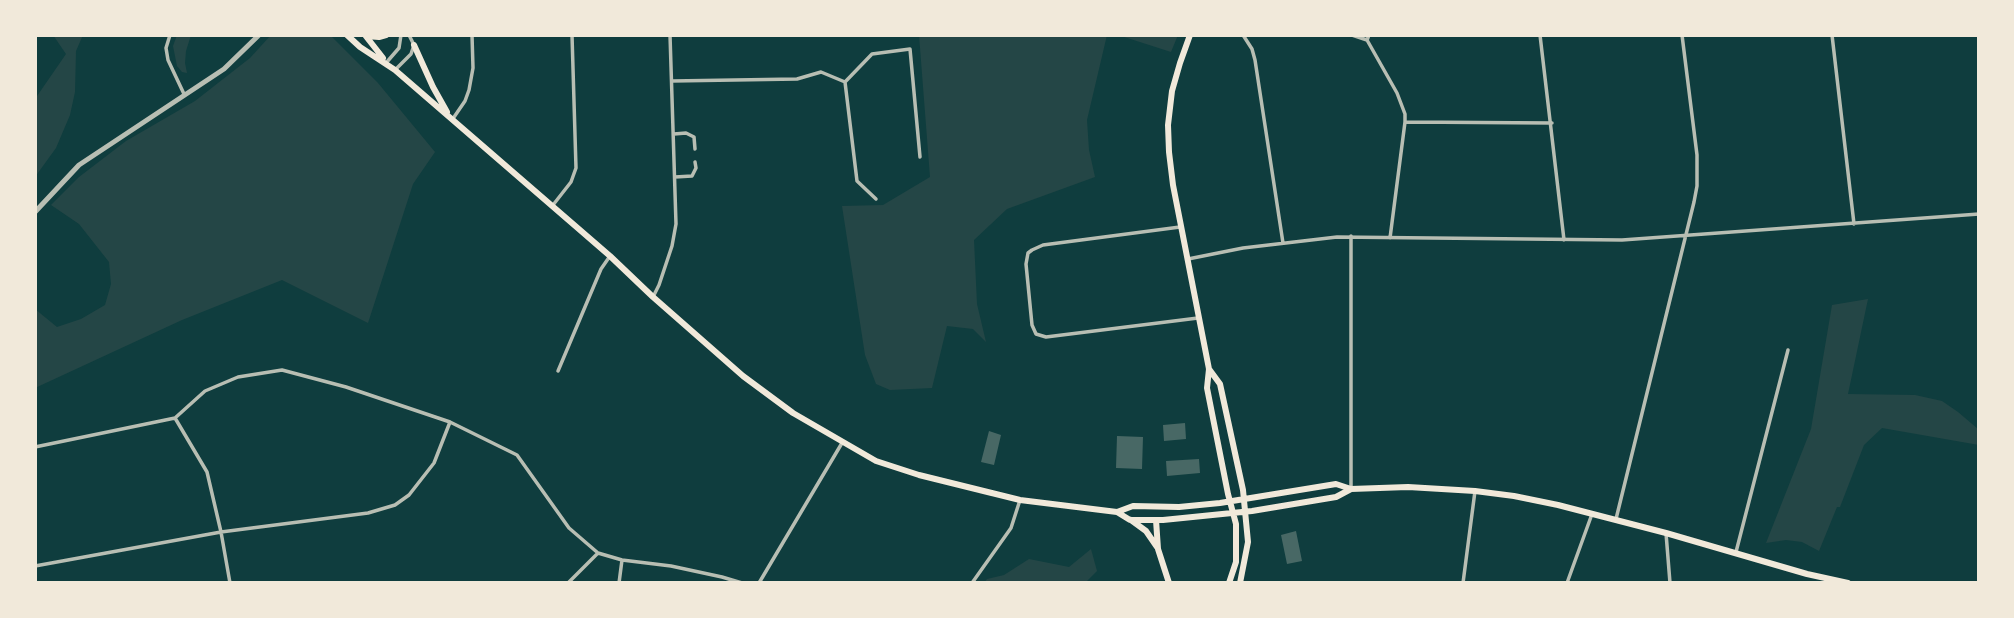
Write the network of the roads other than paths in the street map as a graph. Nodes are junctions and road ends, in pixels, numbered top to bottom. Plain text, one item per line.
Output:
1 (170, 35) edge
2 (259, 35) edge
3 (347, 35) edge
4 (386, 35) edge
5 (401, 35) edge
6 (410, 35) edge
7 (472, 35) edge
8 (572, 35) edge
9 (670, 35) edge
10 (1191, 35) edge
11 (1243, 35) edge
12 (1352, 35) edge
13 (1541, 35) edge
14 (1682, 35) edge
15 (1832, 35) edge
16 (365, 36) edge
17 (1368, 38) edge
18 (414, 45) junction
19 (386, 63) junction
20 (395, 70) junction
21 (672, 81) junction
22 (845, 82) junction
23 (185, 96) junction
24 (452, 120) junction
25 (1405, 122) junction
26 (1552, 122) junction
27 (674, 134) junction
28 (695, 149) dead end
29 (920, 157) dead end
30 (695, 162) dead end
31 (676, 177) junction
32 (876, 199) dead end
33 (551, 206) junction
34 (35, 212) edge
35 (1979, 214) edge
36 (1854, 224) junction
37 (1181, 227) junction
38 (1351, 236) junction
39 (1686, 236) junction
40 (1390, 238) junction
41 (1564, 240) junction
42 (1283, 243) junction
43 (610, 256) junction
44 (1188, 259) junction
45 (653, 297) junction
46 (1200, 318) junction
47 (1788, 350) dead end
48 (1209, 369) junction
49 (558, 371) dead end
50 (175, 418) junction
51 (450, 422) junction
52 (843, 441) junction
53 (35, 447) edge
54 (1351, 489) junction
55 (1475, 491) junction
56 (1244, 499) junction
57 (1020, 500) junction
58 (1231, 502) junction
59 (1249, 511) junction
60 (1117, 512) junction
61 (1592, 514) junction
62 (1235, 516) junction
63 (1130, 520) junction
64 (1156, 520) junction
65 (1615, 521) junction
66 (221, 532) junction
67 (1666, 533) junction
68 (1158, 549) junction
69 (598, 553) junction
70 (1735, 554) junction
71 (622, 560) junction
72 (35, 566) edge
73 (1833, 582) edge
74 (230, 583) edge
75 (568, 583) edge
76 (619, 583) edge
77 (741, 583) edge
78 (759, 583) edge
79 (972, 583) edge
80 (1170, 583) edge
81 (1229, 583) edge
82 (1240, 583) edge
83 (1463, 583) edge
84 (1567, 583) edge
85 (1670, 583) edge
86 (1849, 583) edge

1 - 23 street
2 - 23 street
3 - 19 main road
4 - 16 main road
5 - 19 street
6 - 18 street
7 - 24 street
8 - 33 street
9 - 21 street
10 - 37 main road
11 - 42 street
12 - 17 street
13 - 26 street
14 - 39 street
15 - 36 street
16 - 19 main road
17 - 25 street
18 - 20 street
18 - 24 main road
19 - 20 main road
20 - 24 main road
21 - 22 street
21 - 27 street
22 - 29 street
22 - 32 street
23 - 34 street
24 - 33 main road
25 - 26 street
25 - 40 street
26 - 41 street
27 - 28 street
27 - 31 street
30 - 31 street
31 - 45 street
33 - 43 main road
35 - 36 street
36 - 39 street
37 - 44 main road
37 - 46 street
38 - 40 street
38 - 42 street
38 - 54 street
39 - 41 street
39 - 65 street
40 - 41 street
42 - 44 street
43 - 45 main road
43 - 49 street
44 - 46 main road
45 - 52 main road
46 - 48 main road
47 - 70 street
48 - 56 main road
48 - 58 main road
50 - 51 street
50 - 53 street
50 - 66 street
51 - 66 street
51 - 69 street
52 - 57 main road
52 - 78 street
54 - 55 main road
54 - 56 main road
54 - 59 main road
55 - 61 main road
55 - 83 street
56 - 58 main road
56 - 59 main road
57 - 60 main road
57 - 79 street
58 - 60 main road
58 - 62 main road
59 - 62 main road
59 - 82 main road
60 - 63 main road
61 - 65 main road
61 - 84 street
62 - 64 main road
62 - 81 main road
63 - 64 main road
63 - 68 main road
64 - 68 main road
65 - 67 main road
66 - 72 street
66 - 74 street
67 - 70 main road
67 - 85 street
68 - 80 main road
69 - 71 street
69 - 75 street
70 - 73 main road
71 - 76 street
71 - 77 street
73 - 86 main road

